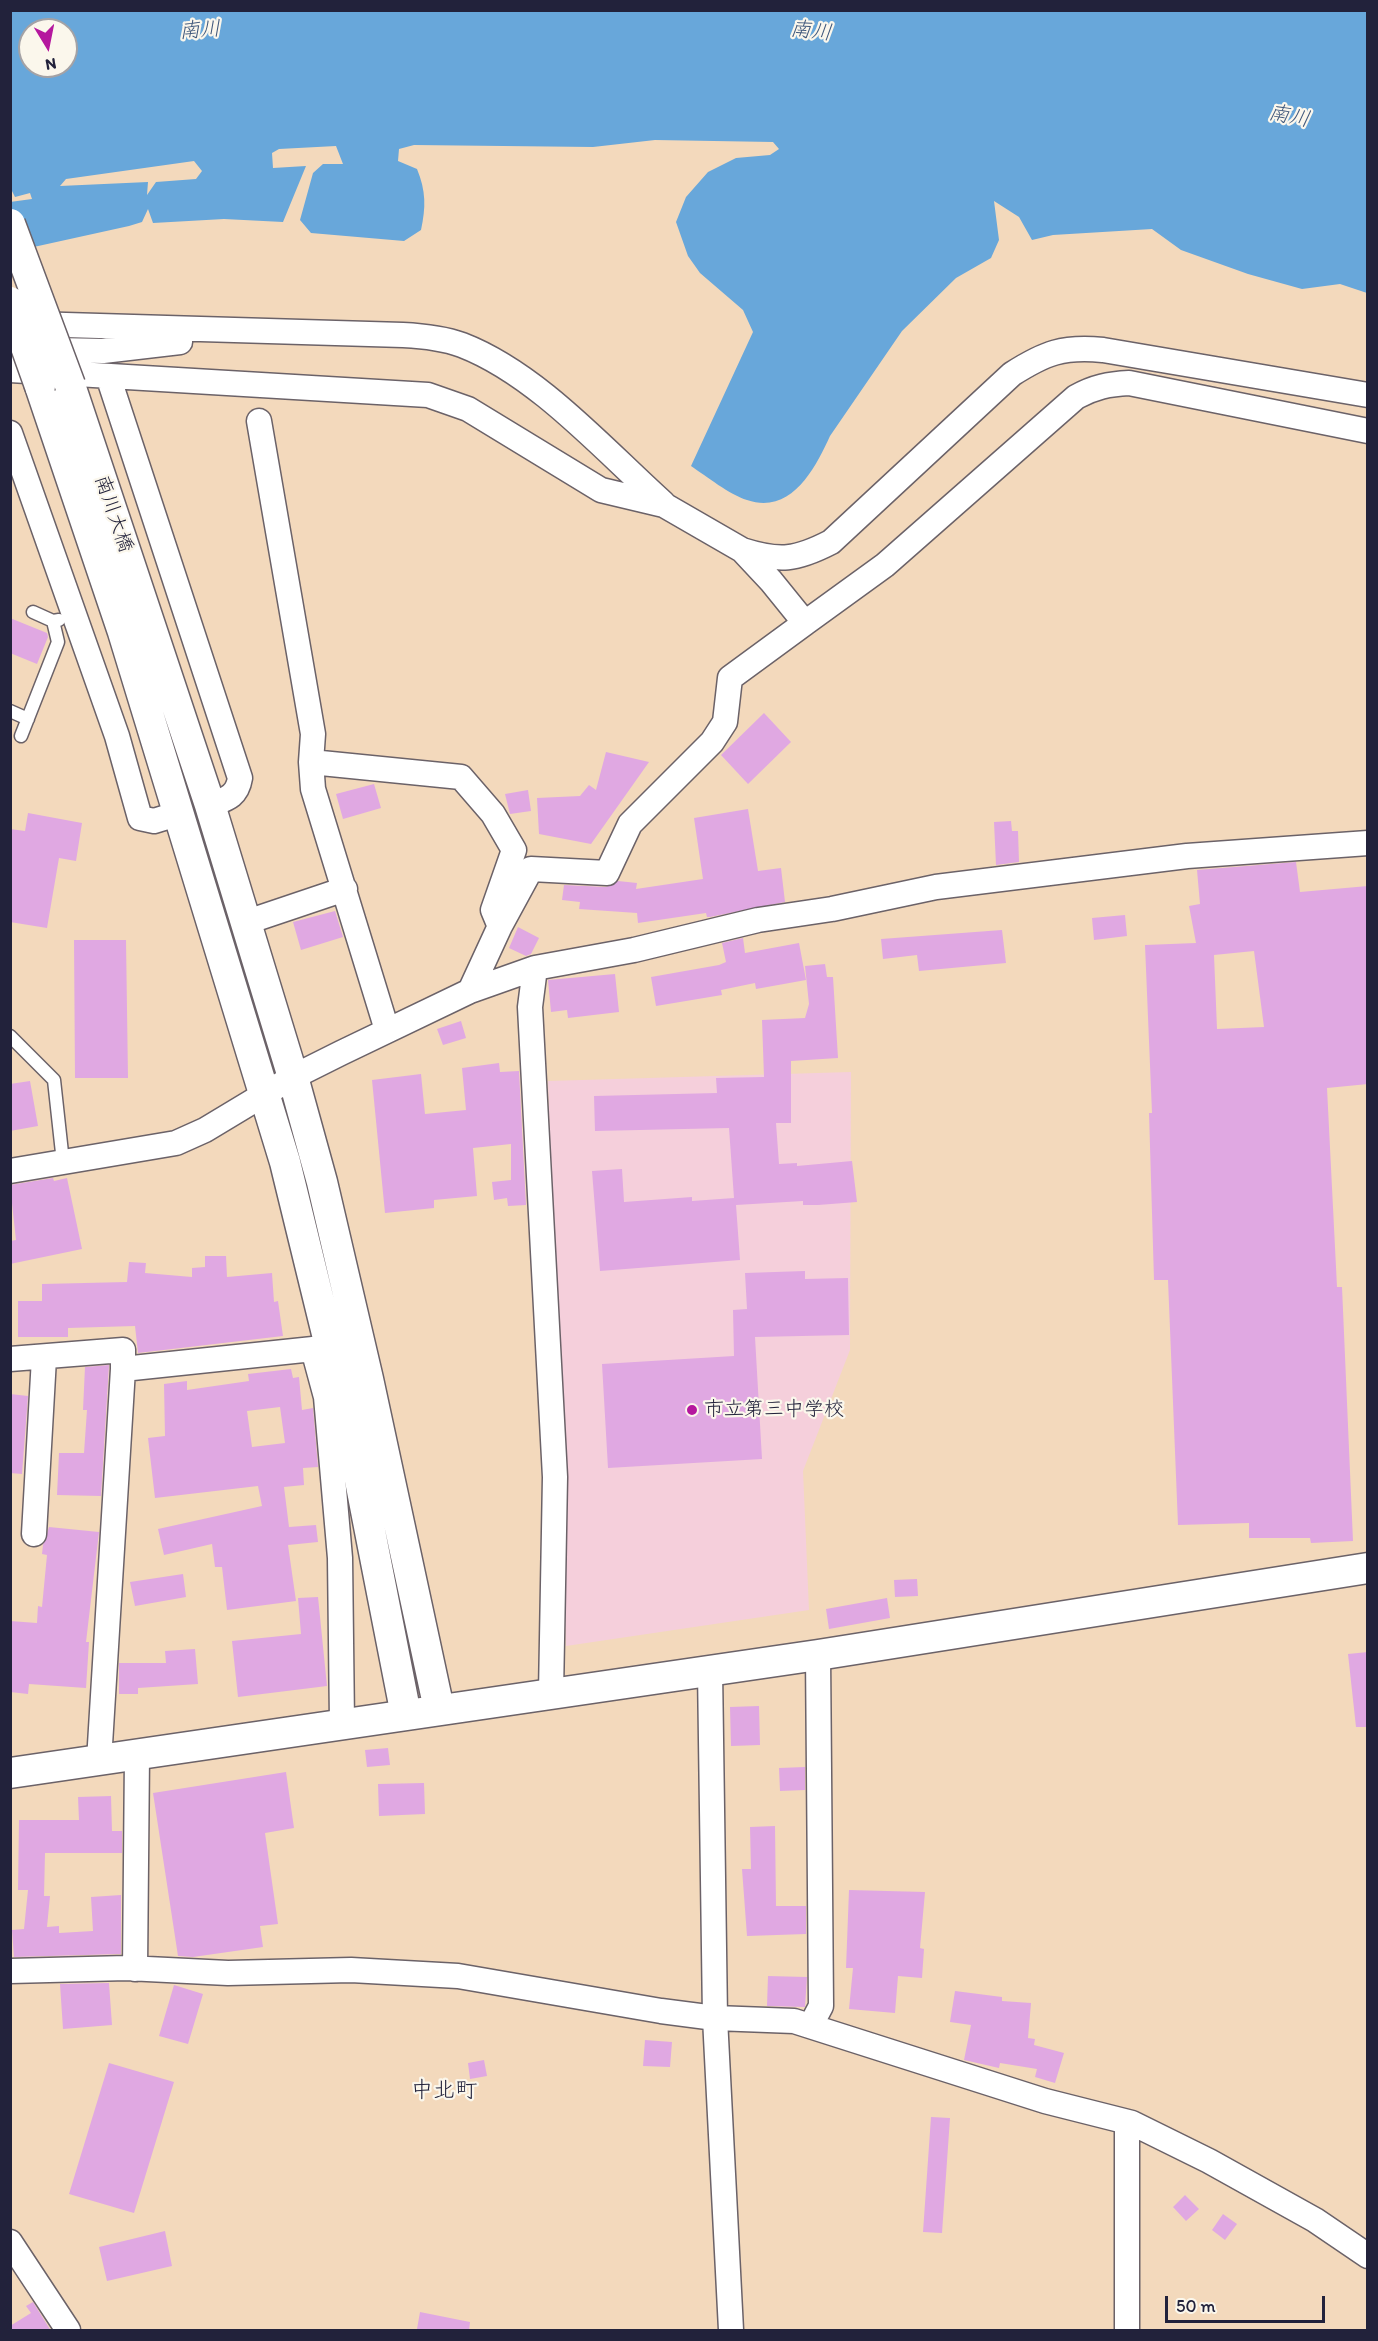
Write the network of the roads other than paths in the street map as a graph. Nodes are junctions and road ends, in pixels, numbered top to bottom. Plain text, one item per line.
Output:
1 (10, 224) edge
2 (10, 302) edge
3 (10, 323) edge
4 (226, 331) junction
5 (10, 350) edge
6 (10, 370) edge
7 (108, 376) junction
8 (1368, 395) edge
9 (259, 421) dead end
10 (1368, 431) edge
11 (10, 434) edge
12 (664, 505) junction
13 (742, 550) junction
14 (33, 612) dead end
15 (64, 619) junction
16 (805, 623) junction
17 (10, 711) edge
18 (28, 718) junction
19 (21, 736) dead end
20 (311, 762) junction
21 (210, 805) junction
22 (180, 813) junction
23 (1368, 843) edge
24 (345, 889) junction
25 (246, 922) junction
26 (500, 926) junction
27 (535, 968) junction
28 (470, 991) junction
29 (387, 1030) junction
30 (10, 1036) edge
31 (293, 1077) junction
32 (265, 1094) junction
33 (63, 1162) junction
34 (10, 1171) edge
35 (322, 1348) junction
36 (44, 1358) junction
37 (10, 1359) edge
38 (123, 1369) junction
39 (339, 1423) junction
40 (34, 1534) dead end
41 (1368, 1568) edge
42 (818, 1655) junction
43 (710, 1670) junction
44 (551, 1693) junction
45 (439, 1710) junction
46 (406, 1714) junction
47 (342, 1723) junction
48 (137, 1755) junction
49 (99, 1761) junction
50 (10, 1773) edge
51 (135, 1969) junction
52 (10, 1971) edge
53 (715, 2018) junction
54 (811, 2025) junction
55 (1127, 2122) junction
56 (10, 2242) edge
57 (1368, 2256) edge
58 (68, 2331) edge
59 (731, 2331) edge
60 (1127, 2331) edge

1 - 21 street, 南川大橋, bridge
2 - 22 street, bridge
3 - 4 street
4 - 5 street
4 - 12 street
6 - 7 street
7 - 12 street
7 - 21 street
8 - 13 street
9 - 20 street
10 - 16 street
11 - 15 street
12 - 13 street
13 - 16 street
14 - 15 lane
15 - 18 lane
15 - 22 street
16 - 26 street
17 - 18 lane
18 - 19 lane
20 - 24 street
20 - 26 street
21 - 25 street, 南川大橋
22 - 32 street
23 - 27 street
24 - 25 street
24 - 29 street
25 - 31 street, 南川大橋
26 - 28 street
27 - 28 street
27 - 44 street
28 - 29 street
29 - 31 street
30 - 33 lane
31 - 32 street
31 - 45 street, 南川大橋
32 - 33 street
32 - 35 street
33 - 34 street
35 - 38 street
35 - 39 street
36 - 37 street
36 - 38 street
36 - 40 street
38 - 49 street
39 - 46 street
39 - 47 street
41 - 42 street
42 - 43 street
42 - 54 street
43 - 44 street
43 - 53 street
44 - 45 street
45 - 46 street
46 - 47 street
47 - 48 street
48 - 49 street
48 - 51 street
49 - 50 street
51 - 52 street
51 - 53 street
53 - 54 street
53 - 59 street
54 - 55 street
55 - 57 street
55 - 60 street
56 - 58 street

